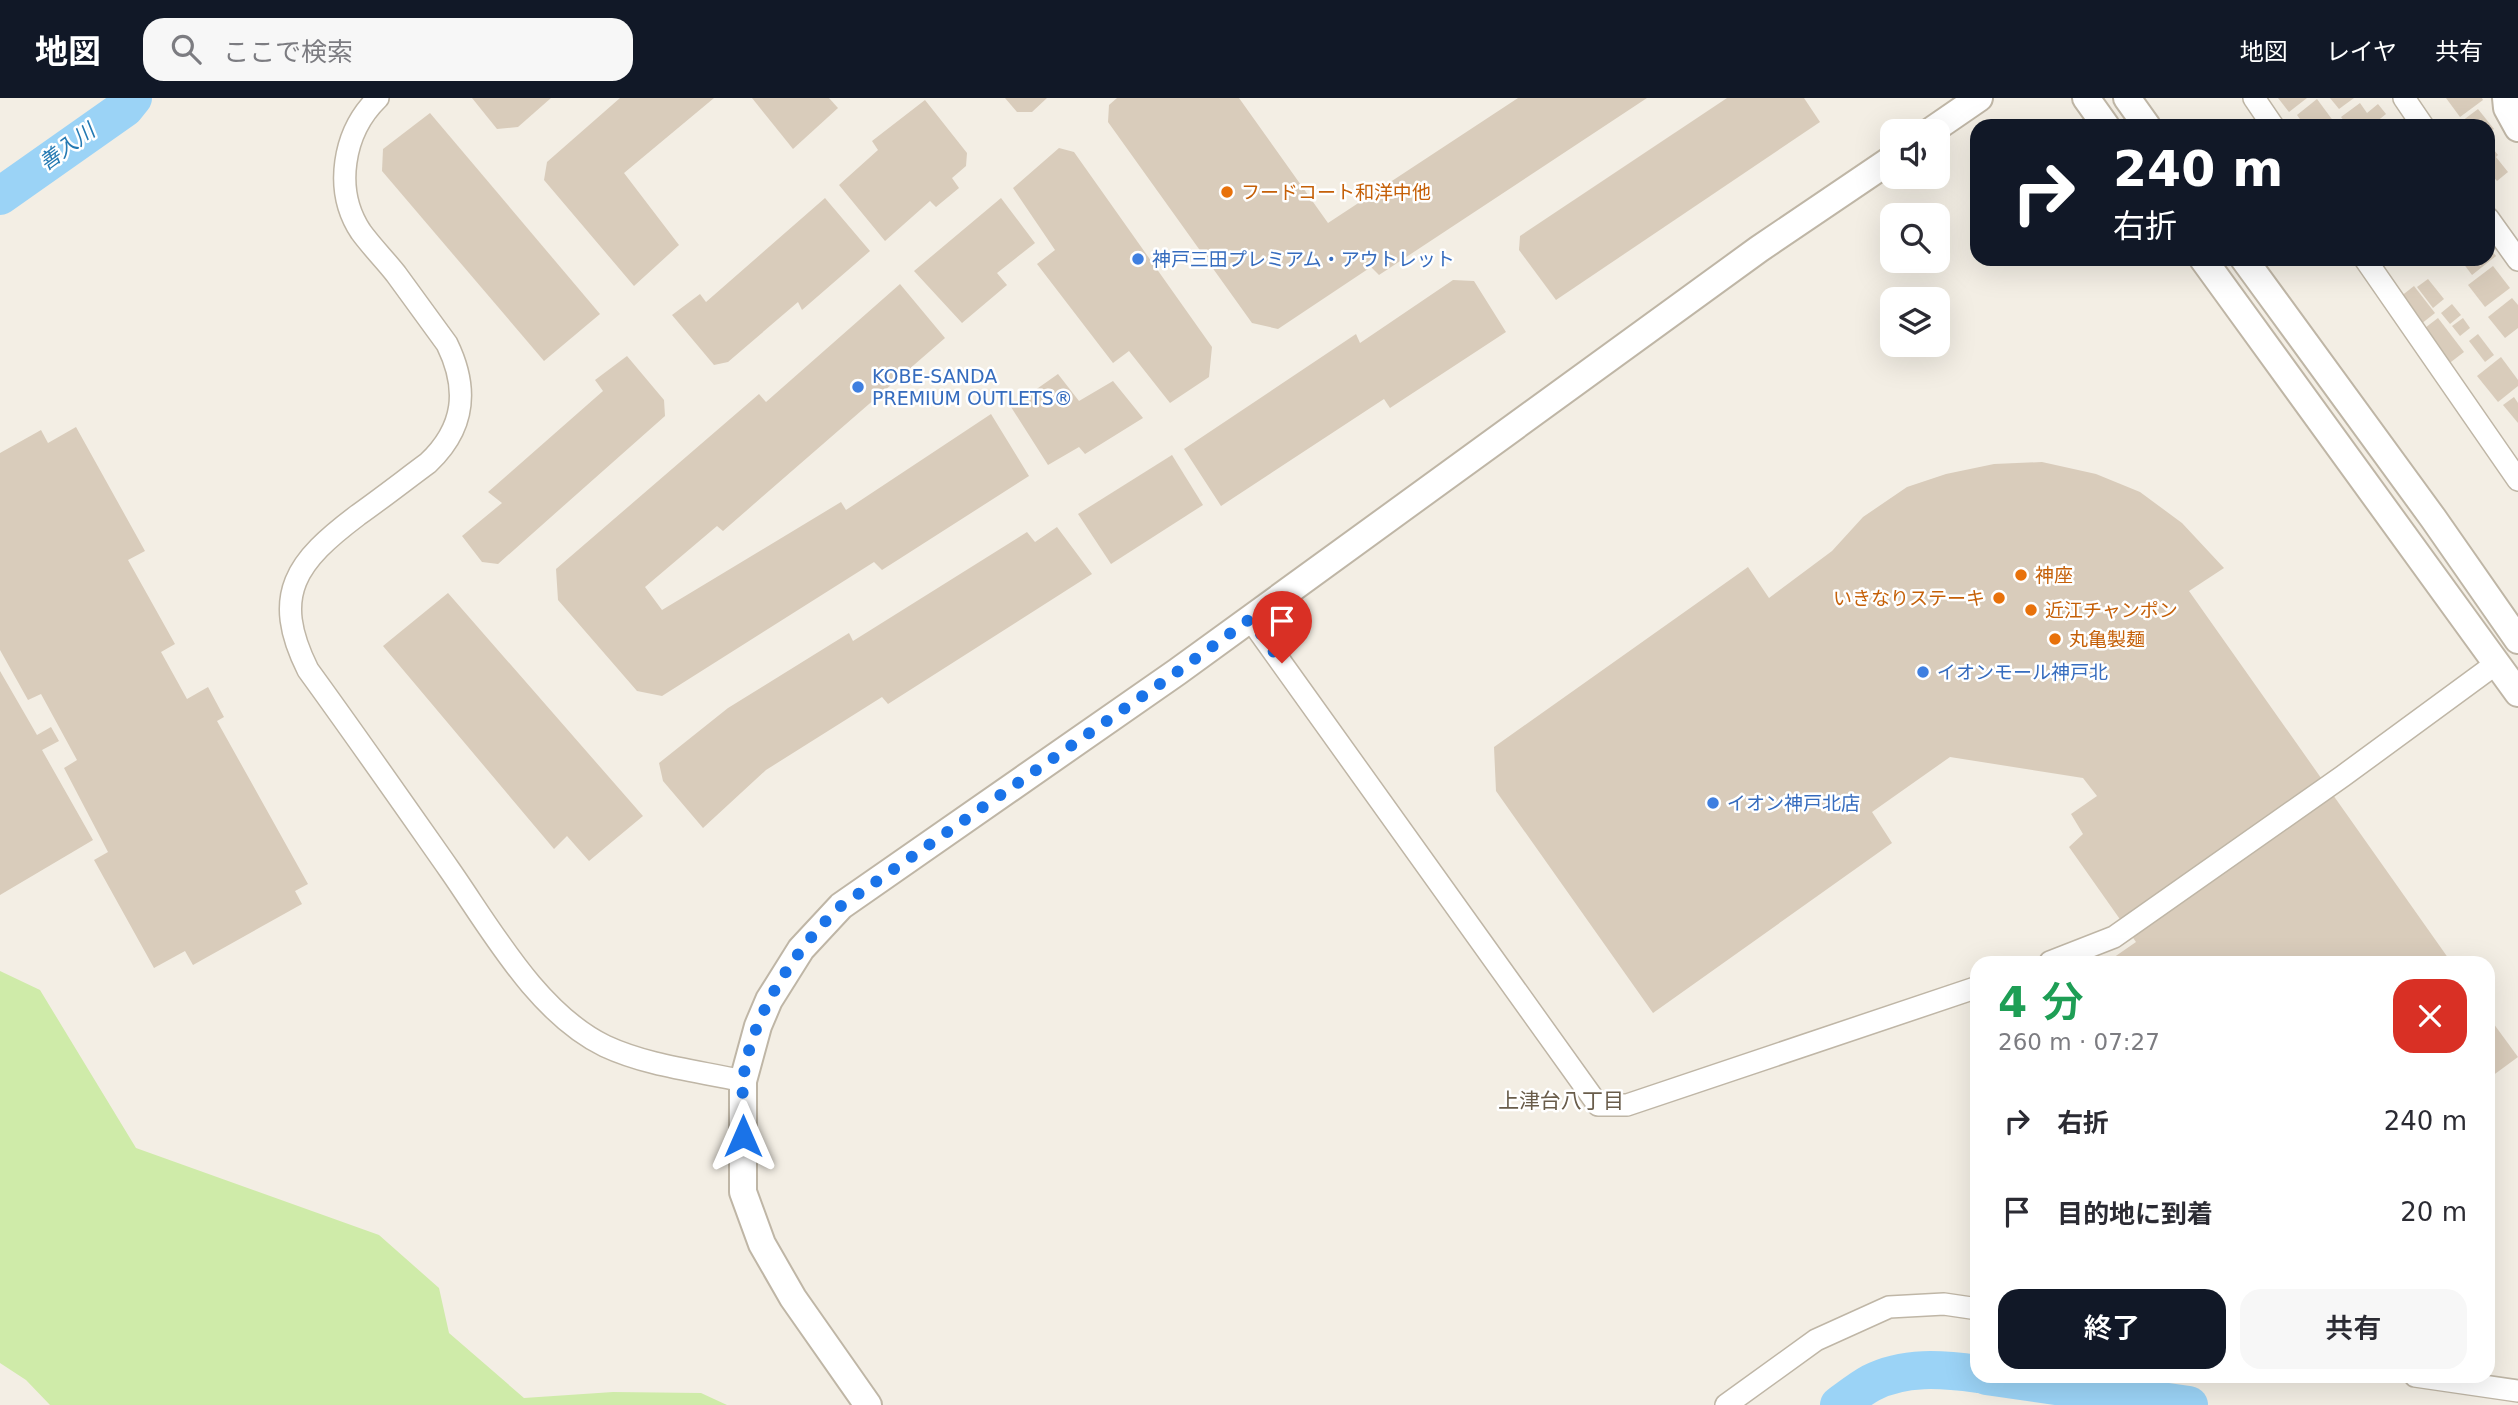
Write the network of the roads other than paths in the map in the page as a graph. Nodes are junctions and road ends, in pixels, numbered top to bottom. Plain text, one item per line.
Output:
1 (378, 98) edge
2 (1979, 98) edge
3 (2086, 98) edge
4 (2127, 98) edge
5 (2254, 98) edge
6 (2404, 98) edge
7 (2506, 98) edge
8 (1948, 119) edge
9 (2101, 119) edge
10 (2142, 119) edge
11 (2268, 119) edge
12 (2418, 119) edge
13 (2518, 128) edge
14 (1880, 167) edge
15 (2495, 229) edge
16 (2518, 260) edge
17 (2208, 266) edge
18 (2249, 266) edge
19 (2370, 266) edge
20 (2518, 481) edge
21 (1250, 619) junction
22 (2518, 639) edge
23 (2507, 656) edge
24 (2518, 693) edge
25 (2065, 956) edge
26 (1970, 990) edge
27 (743, 1081) junction
28 (1970, 1308) edge
29 (2463, 1383) edge
30 (2518, 1391) edge
31 (868, 1405) edge
32 (1726, 1405) edge

1 - 27 street
2 - 8 street
3 - 9 street
4 - 10 street
5 - 11 street
6 - 12 street
7 - 13 street
14 - 21 street
15 - 16 street
17 - 23 street
18 - 22 street
19 - 20 street
21 - 26 street
21 - 27 street
23 - 24 street
23 - 25 street
27 - 31 street
28 - 32 street
29 - 30 street

